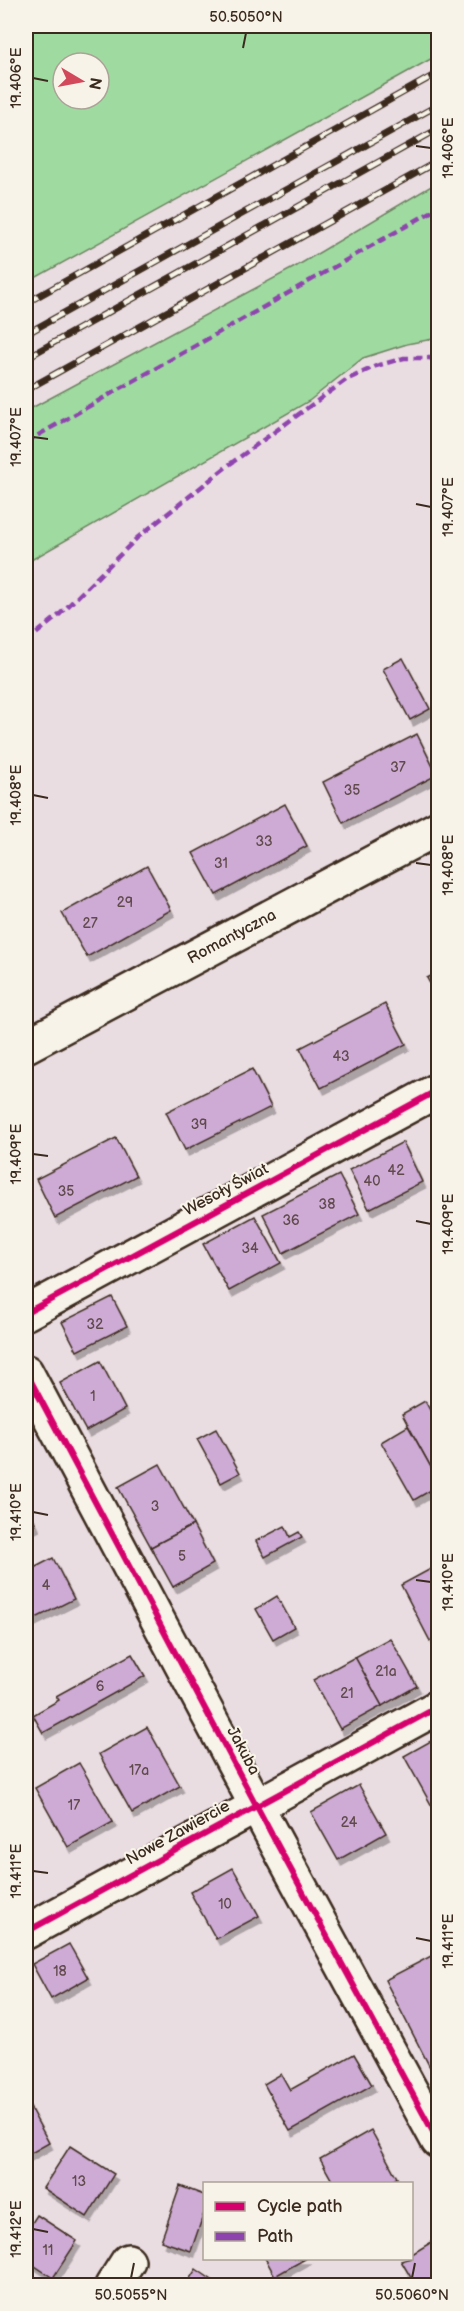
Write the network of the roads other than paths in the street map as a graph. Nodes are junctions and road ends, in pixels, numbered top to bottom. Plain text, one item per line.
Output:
1 (438, 828) edge
2 (26, 1046) edge
3 (438, 1090) edge
4 (26, 1313) edge
5 (26, 1372) edge
6 (438, 1707) edge
7 (257, 1806) junction
8 (26, 1932) edge
9 (438, 2141) edge

1 - 2 street, Romantyczna
3 - 4 street, Wesoły Świat
5 - 7 street, Jakuba
6 - 7 street, Nowe Zawiercie
7 - 8 street, Nowe Zawiercie
7 - 9 street, Jakuba

